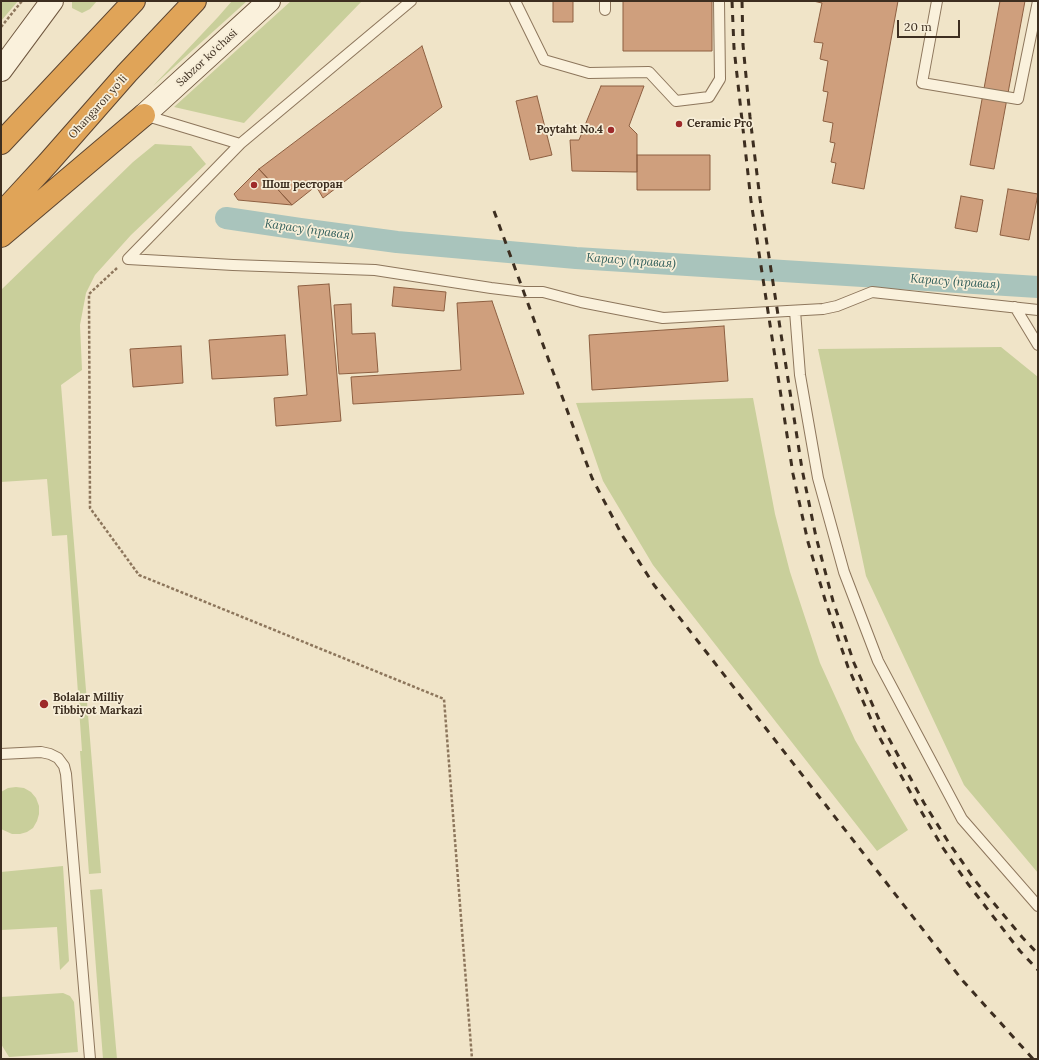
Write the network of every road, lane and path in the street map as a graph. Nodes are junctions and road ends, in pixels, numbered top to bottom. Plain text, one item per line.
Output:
1 (22, 1) edge
2 (52, 1) edge
3 (134, 1) edge
4 (195, 1) edge
5 (269, 1) edge
6 (411, 1) edge
7 (515, 1) edge
8 (719, 1) edge
9 (937, 1) edge
10 (1038, 1) edge
11 (1, 27) edge
12 (1, 70) edge
13 (144, 116) junction
14 (1, 142) edge
15 (240, 144) junction
16 (1, 214) edge
17 (1, 236) edge
18 (128, 259) junction
19 (1015, 307) junction
20 (1038, 310) edge
21 (795, 311) junction
22 (1038, 345) edge
23 (1, 754) edge
24 (1038, 906) edge
25 (90, 1059) edge
26 (472, 1059) edge

1 - 11 path
2 - 12 main road
3 - 14 highway
4 - 16 highway, Ohangaron yoʻli
5 - 13 main road, Sabzor ko'chasi
6 - 15 lane
7 - 8 lane
9 - 10 lane
13 - 15 lane
13 - 17 highway
15 - 18 lane
18 - 21 lane
18 - 26 path
19 - 20 lane
19 - 21 lane
19 - 22 lane
21 - 24 lane
23 - 25 lane

